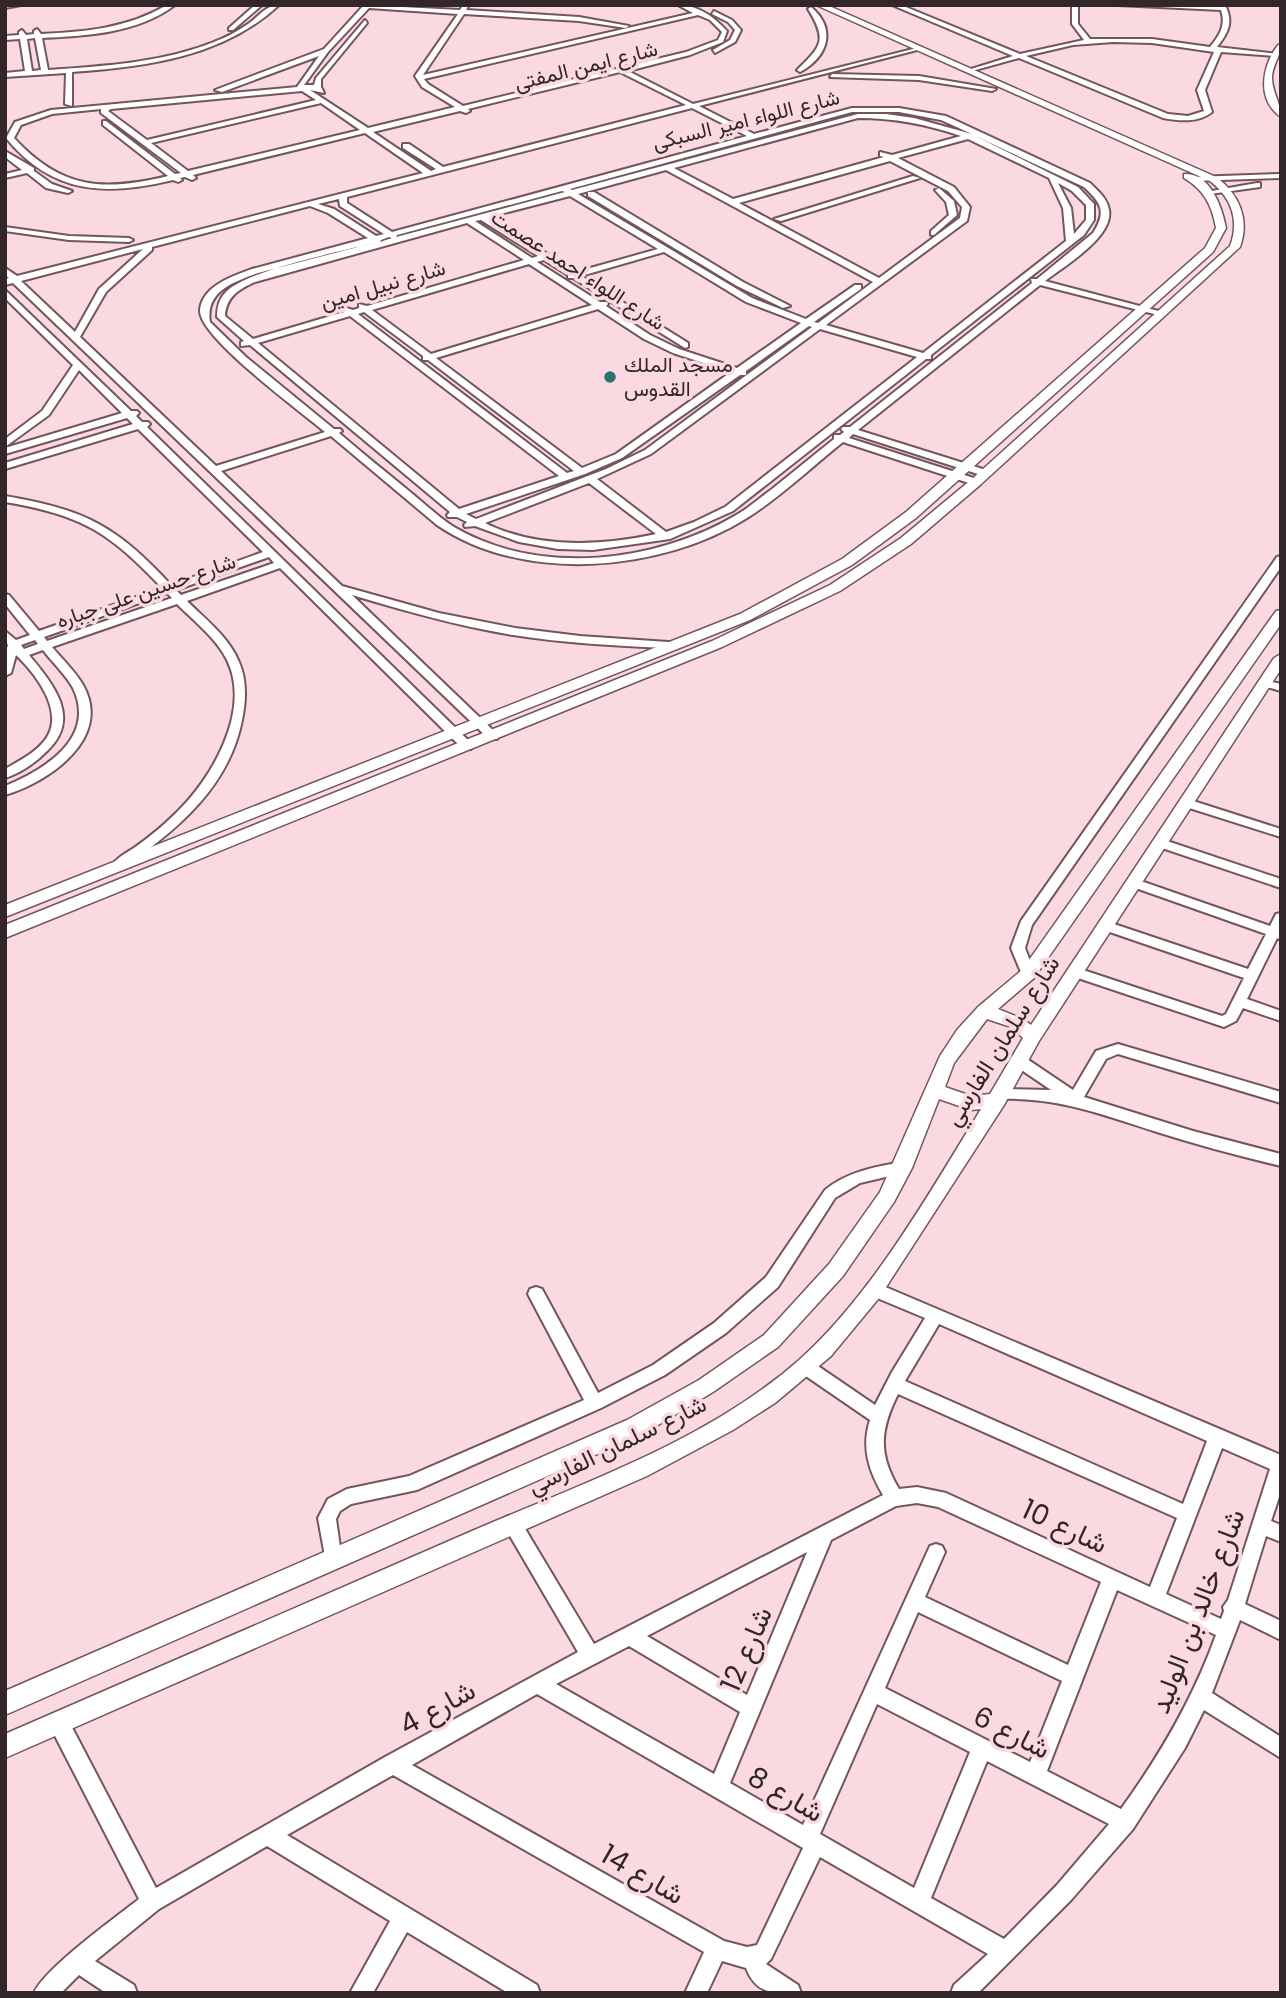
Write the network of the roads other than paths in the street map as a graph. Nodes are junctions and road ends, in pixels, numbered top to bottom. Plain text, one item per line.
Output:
1 (18, 5) edge
2 (160, 5) edge
3 (172, 5) edge
4 (259, 5) edge
5 (276, 5) edge
6 (476, 5) edge
7 (681, 5) edge
8 (895, 5) edge
9 (1075, 5) edge
10 (1121, 5) edge
11 (5, 6) edge
12 (811, 6) edge
13 (372, 7) edge
14 (1223, 7) edge
15 (696, 10) edge
16 (465, 13) edge
17 (626, 26) junction
18 (611, 29) junction
19 (37, 33) junction
20 (22, 35) junction
21 (5, 36) edge
22 (1088, 41) junction
23 (907, 47) junction
24 (1215, 50) junction
25 (326, 51) junction
26 (1276, 53) edge
27 (1017, 56) junction
28 (469, 64) junction
29 (638, 68) junction
30 (44, 69) junction
31 (69, 70) junction
32 (968, 70) junction
33 (29, 71) junction
34 (624, 72) junction
35 (803, 73) junction
36 (5, 74) edge
37 (430, 74) junction
38 (419, 76) junction
39 (317, 84) junction
40 (300, 86) junction
41 (992, 89) junction
42 (216, 91) junction
43 (318, 100) junction
44 (682, 100) junction
45 (694, 101) junction
46 (706, 102) junction
47 (110, 103) junction
48 (69, 104) junction
49 (86, 108) junction
50 (470, 109) junction
51 (1281, 114) edge
52 (12, 118) dead end
53 (376, 132) junction
54 (968, 133) junction
55 (763, 136) junction
56 (145, 140) junction
57 (5, 153) edge
58 (882, 157) junction
59 (676, 163) junction
60 (433, 164) junction
61 (39, 166) junction
62 (665, 166) junction
63 (420, 167) junction
64 (24, 169) junction
65 (442, 170) junction
66 (5, 173) edge
67 (429, 173) junction
68 (190, 176) junction
69 (1049, 176) junction
70 (1281, 176) edge
71 (916, 178) junction
72 (1192, 179) junction
73 (1213, 179) junction
74 (177, 180) junction
75 (1281, 183) edge
76 (572, 188) junction
77 (1227, 190) junction
78 (1210, 192) junction
79 (343, 196) junction
80 (734, 199) junction
81 (308, 205) junction
82 (481, 216) junction
83 (778, 219) junction
84 (468, 220) junction
85 (5, 229) edge
86 (393, 236) junction
87 (129, 240) junction
88 (1070, 240) junction
89 (378, 241) junction
90 (156, 243) junction
91 (664, 250) junction
92 (540, 255) junction
93 (527, 259) junction
94 (1031, 271) junction
95 (8, 275) edge
96 (1047, 275) junction
97 (571, 276) junction
98 (880, 278) junction
99 (1023, 278) junction
100 (1038, 282) junction
101 (5, 293) edge
102 (601, 301) junction
103 (1149, 305) junction
104 (363, 306) junction
105 (1165, 310) junction
106 (348, 311) junction
107 (810, 319) junction
108 (823, 323) junction
109 (76, 337) junction
110 (245, 340) junction
111 (229, 344) junction
112 (932, 349) junction
113 (426, 354) junction
114 (948, 354) junction
115 (924, 356) junction
116 (411, 359) junction
117 (940, 360) junction
118 (78, 364) junction
119 (747, 365) junction
120 (760, 369) junction
121 (738, 372) junction
122 (751, 376) junction
123 (149, 408) junction
124 (128, 415) junction
125 (160, 419) junction
126 (347, 423) junction
127 (139, 425) junction
128 (835, 425) junction
129 (328, 429) junction
130 (852, 430) junction
131 (825, 434) junction
132 (842, 439) junction
133 (5, 444) edge
134 (5, 451) edge
135 (5, 466) edge
136 (211, 467) junction
137 (961, 471) junction
138 (586, 475) junction
139 (566, 477) junction
140 (980, 477) junction
141 (5, 499) edge
142 (457, 513) junction
143 (437, 519) junction
144 (475, 523) junction
145 (454, 531) junction
146 (666, 537) junction
147 (271, 553) junction
148 (1281, 559) edge
149 (282, 564) junction
150 (342, 588) junction
151 (170, 589) junction
152 (5, 597) edge
153 (179, 600) junction
154 (1281, 614) edge
155 (5, 634) edge
156 (41, 641) junction
157 (668, 645) junction
158 (18, 649) junction
159 (1281, 658) edge
160 (5, 673) edge
161 (1272, 686) edge
162 (478, 722) junction
163 (453, 732) junction
164 (493, 736) junction
165 (467, 746) junction
166 (5, 774) edge
167 (5, 791) edge
168 (1187, 803) junction
169 (1281, 833) edge
170 (1161, 843) junction
171 (118, 864) junction
172 (1135, 883) junction
173 (1281, 884) edge
174 (5, 911) edge
175 (1281, 917) edge
176 (1106, 926) junction
177 (5, 932) edge
178 (1277, 933) edge
179 (1074, 972) junction
180 (1028, 974) junction
181 (1251, 975) junction
182 (1239, 1001) junction
183 (984, 1011) junction
184 (1281, 1016) edge
185 (1033, 1037) junction
186 (1019, 1061) junction
187 (933, 1090) junction
188 (999, 1097) junction
189 (1076, 1098) junction
190 (1281, 1098) edge
191 (1281, 1160) edge
192 (902, 1168) junction
193 (876, 1290) junction
194 (536, 1294) dead end
195 (935, 1316) junction
196 (806, 1367) junction
197 (895, 1385) junction
198 (595, 1403) junction
199 (878, 1416) junction
200 (1217, 1438) junction
201 (1280, 1464) edge
202 (886, 1501) junction
203 (1188, 1514) junction
204 (512, 1523) junction
205 (1260, 1525) junction
206 (825, 1532) junction
207 (1281, 1534) edge
208 (936, 1552) dead end
209 (332, 1561) junction
210 (1112, 1578) junction
211 (1155, 1598) junction
212 (914, 1601) junction
213 (1232, 1607) junction
214 (1224, 1630) junction
215 (1281, 1631) edge
216 (629, 1636) junction
217 (591, 1656) junction
218 (1073, 1677) junction
219 (537, 1685) junction
220 (873, 1692) junction
221 (1200, 1697) junction
222 (5, 1703) edge
223 (751, 1708) junction
224 (59, 1723) junction
225 (5, 1746) edge
226 (982, 1748) junction
227 (1281, 1748) edge
228 (392, 1764) junction
229 (1035, 1775) junction
230 (718, 1788) junction
231 (1126, 1822) junction
232 (267, 1835) junction
233 (811, 1841) junction
234 (152, 1902) junction
235 (919, 1902) junction
236 (404, 1917) junction
237 (717, 1948) junction
238 (1006, 1952) junction
239 (753, 1959) junction
240 (77, 1962) junction
241 (45, 1993) edge
242 (126, 1993) edge
243 (361, 1993) edge
244 (529, 1993) edge
245 (696, 1993) edge
246 (790, 1993) edge
247 (962, 1993) edge

1 - 11 street
2 - 19 street
3 - 19 street
4 - 30 street
5 - 31 street
6 - 16 street
7 - 15 street, شارع ايمن المفتى
8 - 27 street
9 - 22 street
10 - 14 street
12 - 23 street
12 - 35 street
13 - 16 street
13 - 25 street
13 - 39 street
14 - 24 street
15 - 17 street
15 - 28 street
15 - 29 street, شارع ايمن المفتى
15 - 29 street, شارع ايمن المفتى
16 - 17 street
16 - 18 street
16 - 37 street
16 - 38 street
17 - 18 street
18 - 28 street
19 - 20 street
19 - 30 street
20 - 21 street
20 - 33 street
22 - 24 street
22 - 27 street
23 - 32 street
23 - 35 street
23 - 35 street
23 - 41 street
24 - 26 street
24 - 27 street
25 - 40 street
25 - 42 street
26 - 51 street
27 - 32 street
28 - 37 street
29 - 34 street, شارع ايمن المفتى
29 - 45 street
30 - 31 street
30 - 33 street
31 - 48 street
32 - 73 street
33 - 36 street
33 - 36 street
34 - 44 street
34 - 50 street, شارع ايمن المفتى
35 - 41 street
35 - 45 street
35 - 46 street
37 - 38 street
37 - 50 street
38 - 50 street
39 - 40 street
39 - 53 street
40 - 42 street
40 - 43 street
40 - 47 street
41 - 72 street
42 - 47 street
43 - 53 street
43 - 56 street
44 - 45 street
44 - 60 street
45 - 46 street
45 - 55 street
45 - 65 street
46 - 55 street
47 - 48 street
47 - 49 street
47 - 56 street
48 - 52 street
49 - 61 street
49 - 74 street
50 - 53 street, شارع ايمن المفتى
53 - 60 street
53 - 63 street
53 - 68 street, شارع ايمن المفتى
54 - 55 street, شارع اللواء امير السبكى
54 - 58 street
54 - 69 street, شارع اللواء امير السبكى
54 - 96 street, شارع اللواء امير السبكى
55 - 59 street, شارع اللواء امير السبكى
55 - 76 street, شارع اللواء امير السبكى
56 - 68 street
57 - 64 street
58 - 71 street
58 - 80 street
58 - 98 street
59 - 62 street, شارع اللواء امير السبكى
59 - 80 street
60 - 63 street
60 - 65 street
61 - 64 street
61 - 74 street
62 - 76 street, شارع اللواء امير السبكى
62 - 80 street
63 - 67 street
63 - 87 street
64 - 66 street
64 - 74 street
65 - 67 street
67 - 79 street
68 - 74 street, شارع ايمن المفتى
69 - 88 street
69 - 88 street, شارع اللواء امير السبكى
70 - 73 street
71 - 83 street
71 - 98 street
72 - 73 street
72 - 78 street
73 - 77 street
75 - 77 street
76 - 82 street, شارع اللواء امير السبكى
76 - 86 street, شارع اللواء امير السبكى
76 - 91 street
76 - 107 street
77 - 78 street
77 - 105 street
78 - 103 street
79 - 81 street
79 - 86 street
80 - 83 street
80 - 98 street
81 - 89 street
81 - 90 street
82 - 84 street, شارع اللواء امير السبكى
82 - 92 street, شارع اللواء احمد عصمت
83 - 98 street
84 - 86 street, شارع اللواء امير السبكى
84 - 93 street, شارع اللواء احمد عصمت
85 - 87 street
86 - 89 street, شارع اللواء امير السبكى
87 - 95 street
88 - 94 street, شارع اللواء امير السبكى
89 - 110 street, شارع اللواء امير السبكى
89 - 111 street, شارع اللواء امير السبكى
90 - 95 street
90 - 109 street
91 - 97 street
91 - 107 street
92 - 93 street, شارع نبيل امين
92 - 97 street, شارع اللواء احمد عصمت
93 - 102 street, شارع اللواء احمد عصمت
93 - 104 street, شارع نبيل امين
94 - 96 street
94 - 99 street, شارع اللواء امير السبكى
95 - 109 street
96 - 100 street, شارع اللواء امير السبكى
96 - 103 street
97 - 102 street, شارع اللواء احمد عصمت
98 - 107 street
98 - 108 street
99 - 100 street
99 - 112 street, شارع اللواء امير السبكى
100 - 103 street
100 - 114 street, شارع اللواء امير السبكى
101 - 118 street
102 - 113 street
102 - 119 street, شارع اللواء احمد عصمت
102 - 121 street, شارع اللواء احمد عصمت
103 - 105 street
103 - 137 street
104 - 106 street, شارع نبيل امين
104 - 113 street
105 - 140 street
106 - 110 street, شارع نبيل امين
106 - 116 street
107 - 108 street
107 - 119 street
108 - 112 street
108 - 115 street
108 - 120 street
109 - 123 street
110 - 111 street, شارع نبيل امين
110 - 126 street, شارع اللواء امير السبكى
111 - 129 street, شارع اللواء امير السبكى
112 - 114 street
112 - 115 street, شارع اللواء امير السبكى
113 - 116 street
113 - 138 street
114 - 117 street, شارع اللواء امير السبكى
115 - 117 street
115 - 128 street, شارع اللواء امير السبكى
116 - 139 street
117 - 130 street, شارع اللواء امير السبكى
118 - 124 street
118 - 133 street
119 - 120 street, شارع اللواء احمد عصمت
119 - 121 street
120 - 122 street
121 - 122 street, شارع اللواء احمد عصمت
121 - 138 street
122 - 138 street
123 - 124 street
123 - 125 street
124 - 127 street
124 - 134 street
125 - 127 street
125 - 136 street
126 - 129 street
126 - 142 street, شارع اللواء امير السبكى
127 - 135 street
127 - 147 street
128 - 130 street
128 - 131 street, شارع اللواء امير السبكى
129 - 136 street
129 - 143 street, شارع اللواء امير السبكى
130 - 132 street, شارع اللواء امير السبكى
130 - 137 street
131 - 132 street
131 - 146 street, شارع اللواء امير السبكى
132 - 137 street
132 - 145 street, شارع اللواء امير السبكى
136 - 150 street
137 - 140 street
137 - 157 street
138 - 139 street
138 - 144 street
138 - 146 street
139 - 142 street
140 - 164 street
141 - 151 street
142 - 143 street
142 - 144 street, شارع اللواء امير السبكى
143 - 145 street, شارع اللواء امير السبكى
144 - 145 street
144 - 146 street, شارع اللواء امير السبكى
147 - 149 street
147 - 151 street, شارع حسين على جباره
148 - 180 street
149 - 153 street, شارع حسين على جباره
149 - 163 street
150 - 157 street
150 - 162 street
151 - 153 street
151 - 156 street, شارع حسين على جباره
152 - 156 street
153 - 156 street, شارع حسين على جباره
153 - 171 street
154 - 180 street, شارع سلمان الفارسي
155 - 158 street
156 - 158 street, شارع حسين على جباره
156 - 167 street
157 - 162 street
158 - 160 street
158 - 166 street
159 - 161 street, شارع سلمان الفارسي
161 - 168 street, شارع سلمان الفارسي
162 - 163 street
162 - 164 street
163 - 165 street
163 - 171 street
164 - 165 street
165 - 177 street
168 - 169 street
168 - 170 street, شارع سلمان الفارسي
170 - 172 street, شارع سلمان الفارسي
170 - 173 street
171 - 174 street
172 - 176 street, شارع سلمان الفارسي
172 - 178 street
175 - 178 street
176 - 179 street, شارع سلمان الفارسي
176 - 181 street
178 - 181 street
179 - 182 street
179 - 185 street, شارع سلمان الفارسي
180 - 183 street, شارع سلمان الفارسي
181 - 182 street
182 - 184 street
183 - 185 street
183 - 187 street, شارع سلمان الفارسي
185 - 186 street, شارع سلمان الفارسي
186 - 188 street, شارع سلمان الفارسي
186 - 189 street
187 - 188 street
187 - 192 street, شارع سلمان الفارسي
188 - 189 street
188 - 193 street, شارع سلمان الفارسي
189 - 190 street
189 - 191 street
192 - 198 street
192 - 209 street, شارع سلمان الفارسي
193 - 195 street
193 - 196 street, شارع سلمان الفارسي
194 - 198 street
195 - 197 street
195 - 200 street
196 - 199 street
196 - 204 street, شارع سلمان الفارسي
197 - 199 street
197 - 203 street
198 - 209 street
199 - 202 street
200 - 201 street
200 - 203 street
201 - 205 street, شارع خالد بن الوليد
202 - 206 street, شارع 4
202 - 210 street, شارع 10
203 - 211 street
204 - 217 street
204 - 224 street, شارع سلمان الفارسي
205 - 207 street
205 - 213 street, شارع خالد بن الوليد
206 - 216 street, شارع 4
206 - 223 street, شارع 12
208 - 212 street
209 - 222 street, شارع سلمان الفارسي
210 - 211 street, شارع 10
210 - 218 street
211 - 214 street, شارع 10
212 - 218 street
212 - 220 street
213 - 214 street, شارع خالد بن الوليد
213 - 215 street
214 - 221 street, شارع خالد بن الوليد
216 - 217 street, شارع 4
216 - 223 street
217 - 219 street, شارع 4
218 - 229 street
219 - 228 street, شارع 4
219 - 230 street, شارع 8
220 - 226 street, شارع 6
220 - 233 street
221 - 227 street
221 - 231 street, شارع خالد بن الوليد
223 - 230 street, شارع 12
224 - 225 street, شارع سلمان الفارسي
224 - 234 street
226 - 229 street, شارع 6
226 - 235 street
228 - 232 street, شارع 4
228 - 237 street, شارع 14
229 - 231 street, شارع 6
230 - 233 street, شارع 8
231 - 238 street, شارع خالد بن الوليد
232 - 234 street, شارع 4
232 - 236 street
233 - 235 street, شارع 8
233 - 239 street
234 - 240 street, شارع 4
235 - 238 street, شارع 8
236 - 243 street
236 - 244 street
237 - 239 street, شارع 14
237 - 245 street
238 - 247 street, شارع خالد بن الوليد
239 - 246 street
240 - 241 street, شارع 4
240 - 242 street

